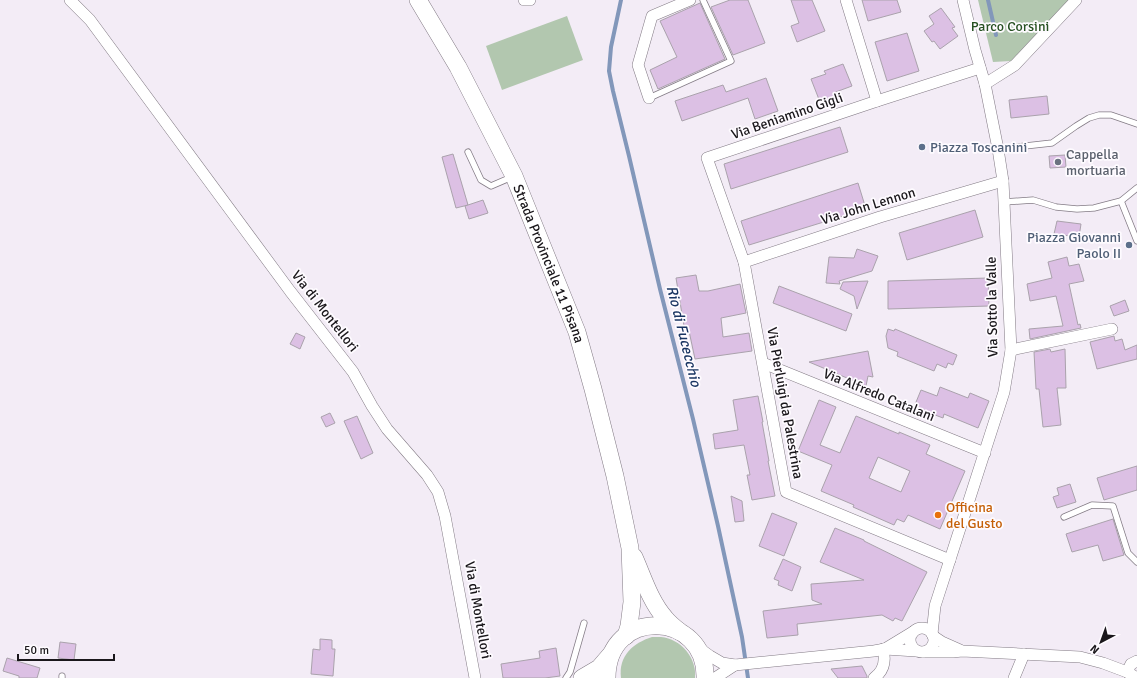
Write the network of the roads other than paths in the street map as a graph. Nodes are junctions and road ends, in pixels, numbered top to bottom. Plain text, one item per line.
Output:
1 (70, 0) edge
2 (418, 0) edge
3 (524, 0) edge
4 (530, 0) edge
5 (690, 0) edge
6 (703, 0) edge
7 (846, 0) edge
8 (963, 0) edge
9 (1076, 0) edge
10 (980, 68) junction
11 (985, 84) junction
12 (649, 98) joint
13 (877, 101) junction
14 (1137, 124) edge
15 (998, 149) junction
16 (468, 152) dead end
17 (514, 176) junction
18 (1002, 181) junction
19 (1137, 188) edge
20 (1121, 201) junction
21 (1004, 202) junction
22 (1136, 231) edge
23 (1137, 241) edge
24 (744, 262) junction
25 (1112, 329) dead end
26 (1011, 350) junction
27 (763, 363) junction
28 (984, 454) junction
29 (1064, 517) dead end
30 (630, 548) junction
31 (950, 560) junction
32 (1137, 562) edge
33 (935, 606) junction
34 (584, 623) dead end
35 (915, 630) junction
36 (932, 635) junction
37 (626, 636) junction
38 (688, 639) junction
39 (884, 649) junction
40 (962, 651) junction
41 (612, 652) junction
42 (920, 652) junction
43 (1024, 654) junction
44 (1137, 661) edge
45 (735, 665) junction
46 (1127, 672) junction
47 (475, 678) edge
48 (566, 678) edge
49 (582, 678) edge
50 (607, 678) edge
51 (705, 678) edge
52 (715, 678) edge
53 (874, 678) edge
54 (1014, 678) edge
55 (1137, 678) edge

1 - 47 street, Via di Montellori
2 - 17 main road, Strada Provinciale 11 Pisana
3 - 4 street
5 - 12 street
6 - 12 lane
7 - 13 street
8 - 10 street, Via Sotto la Valle
9 - 11 street
10 - 11 street, Via Sotto la Valle
10 - 13 street, Via Beniamino Gigli
11 - 15 street, Via Sotto la Valle
13 - 24 street, Via Beniamino Gigli
14 - 15 lane
15 - 18 street, Via Sotto la Valle
16 - 17 lane
17 - 30 main road, Strada Provinciale 11 Pisana
18 - 21 street, Via Sotto la Valle
18 - 24 street, Via John Lennon
19 - 20 lane
20 - 21 lane
20 - 22 lane
21 - 26 street, Via Sotto la Valle
22 - 23 lane
24 - 27 street, Via Pierluigi da Palestrina
25 - 26 street
26 - 28 street, Via Sotto la Valle
27 - 28 street, Via Alfredo Catalani
27 - 31 street, Via Pierluigi da Palestrina
28 - 31 street, Via Sotto la Valle
29 - 32 lane
30 - 37 main road, Strada Provinciale 11 Pisana
30 - 38 main road, Strada Provinciale 11 Pisana
31 - 33 street, Via Sotto la Valle
33 - 35 street, Via Sotto la Valle
33 - 36 street, Via Sotto la Valle
34 - 48 lane
35 - 36 street
35 - 39 street, Via Sotto la Valle
35 - 42 street
36 - 40 street
36 - 42 street
37 - 38 main road
37 - 41 main road
38 - 45 street
38 - 51 main road
39 - 42 street
39 - 45 street
39 - 53 street
40 - 42 street
40 - 43 street
41 - 49 main road
41 - 50 main road
43 - 46 street
43 - 54 street
44 - 46 street
45 - 52 street
46 - 55 street

